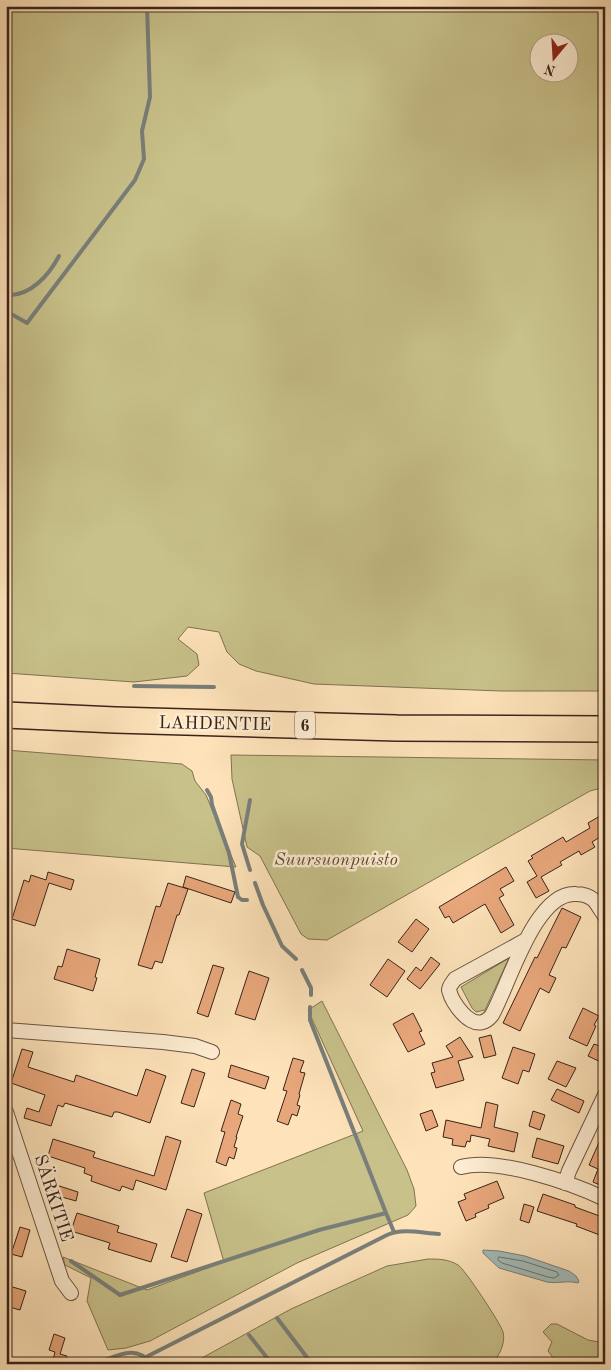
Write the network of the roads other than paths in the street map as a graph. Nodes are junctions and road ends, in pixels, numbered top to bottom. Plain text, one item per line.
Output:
1 (6, 715) edge
2 (605, 729) edge
3 (605, 916) edge
4 (526, 940) junction
5 (6, 1030) edge
6 (212, 1052) dead end
7 (605, 1095) edge
8 (6, 1112) edge
9 (461, 1167) dead end
10 (564, 1183) junction
11 (605, 1199) edge
12 (71, 1293) dead end

1 - 2 highway, LAHDENTIE / 6
3 - 4 street
4 - 4 street
5 - 6 street
7 - 10 street
8 - 12 street, SÄRKITIE
9 - 10 street
10 - 11 street

